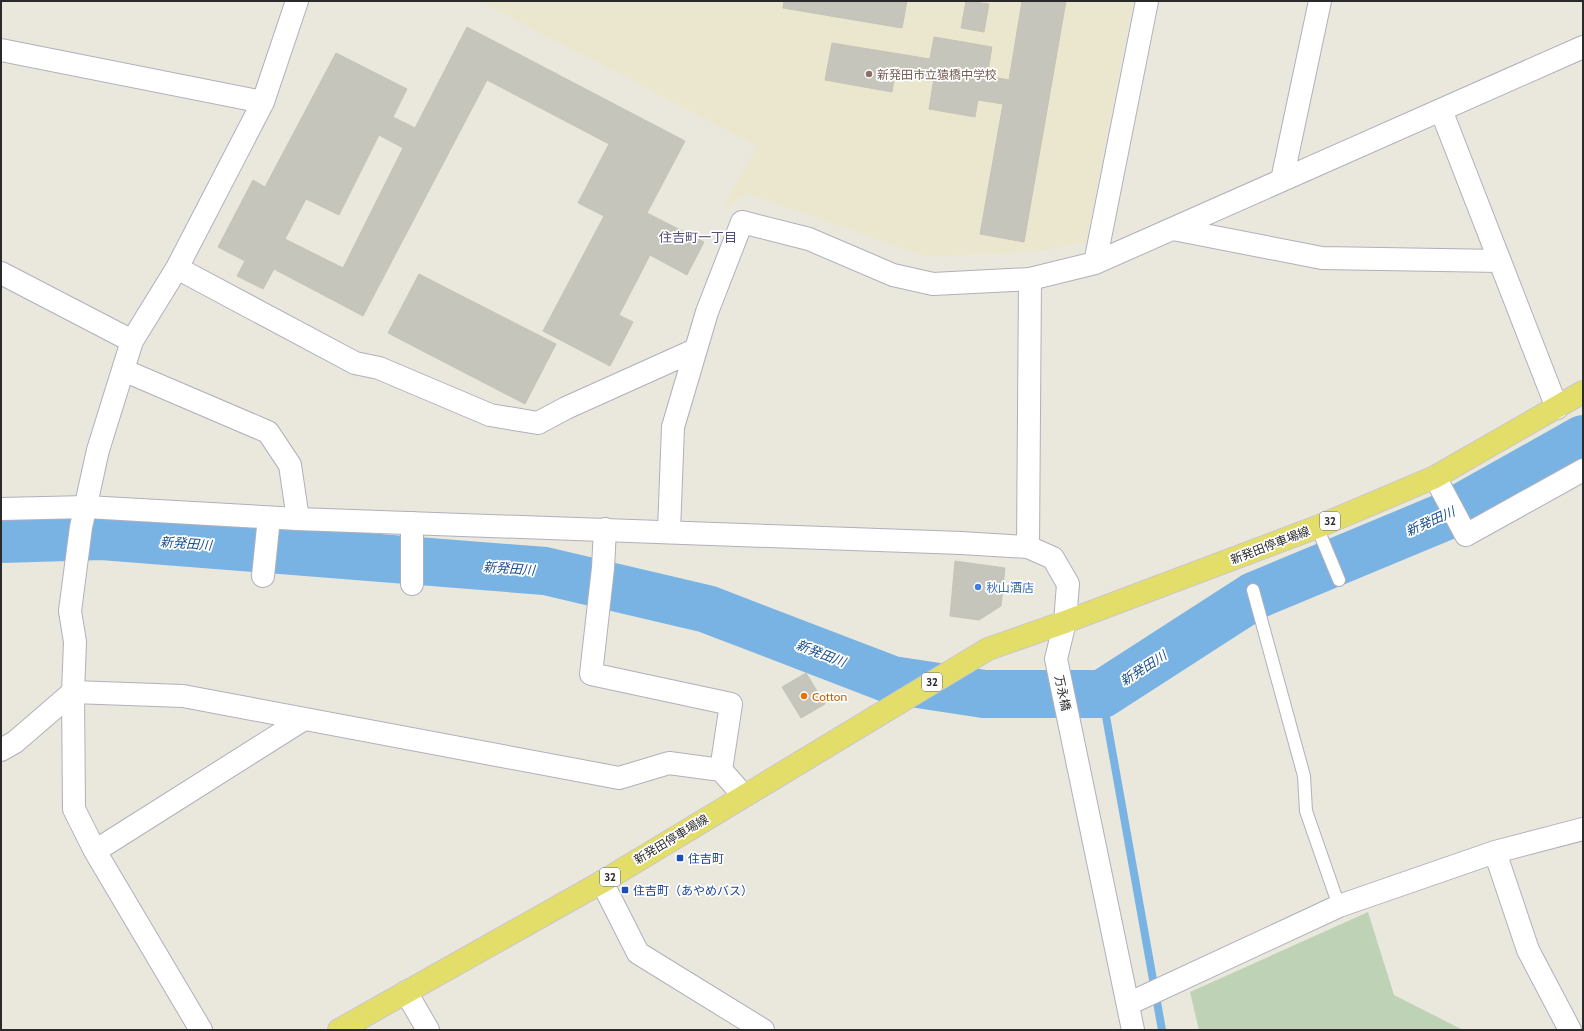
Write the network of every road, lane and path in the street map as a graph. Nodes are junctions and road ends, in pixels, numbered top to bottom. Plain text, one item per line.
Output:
1 (297, 1) edge
2 (1147, 1) edge
3 (1320, 1) edge
4 (1583, 47) edge
5 (1, 50) edge
6 (263, 102) junction
7 (1441, 110) junction
8 (1282, 180) junction
9 (1173, 229) junction
10 (1500, 261) junction
11 (1095, 263) junction
12 (176, 268) junction
13 (1, 273) edge
14 (1030, 279) junction
15 (132, 342) junction
16 (695, 350) junction
17 (123, 370) junction
18 (1583, 392) edge
19 (1557, 408) junction
20 (1583, 470) edge
21 (1435, 477) junction
22 (1, 509) edge
23 (84, 517) junction
24 (269, 518) junction
25 (298, 519) junction
26 (412, 523) junction
27 (1317, 527) junction
28 (605, 529) junction
29 (669, 531) junction
30 (1028, 547) junction
31 (263, 576) dead end
32 (1340, 580) dead end
33 (412, 584) dead end
34 (1253, 590) dead end
35 (1065, 622) junction
36 (73, 692) junction
37 (304, 719) junction
38 (1, 750) edge
39 (721, 770) junction
40 (743, 795) junction
41 (1583, 829) edge
42 (95, 851) junction
43 (1495, 852) junction
44 (602, 882) junction
45 (1339, 906) junction
46 (406, 992) junction
47 (1128, 1004) junction
48 (201, 1030) edge
49 (339, 1030) edge
50 (428, 1030) edge
51 (763, 1030) edge
52 (1133, 1030) edge
53 (1570, 1030) edge

1 - 6 street
2 - 11 street
3 - 8 street
4 - 7 street
5 - 6 street
6 - 12 street
7 - 8 street
7 - 10 street
8 - 9 street
9 - 10 street
9 - 11 street
10 - 19 street
11 - 14 street
12 - 15 street
12 - 16 street
13 - 15 street
14 - 16 street
14 - 30 street
15 - 17 street
16 - 29 street
17 - 23 street
17 - 25 street
18 - 19 main road, 新発田停車場線 / 32
19 - 21 main road, 新発田停車場線 / 32
20 - 21 street
21 - 27 main road, 新発田停車場線 / 32
22 - 23 street
23 - 24 street
23 - 36 street
24 - 25 street
24 - 31 street
25 - 26 street
26 - 28 street
26 - 33 street
27 - 32 lane
27 - 35 main road, 新発田停車場線 / 32
28 - 29 street
28 - 39 street
29 - 30 street
30 - 35 street
34 - 45 lane
35 - 40 main road, 新発田停車場線 / 32
35 - 47 street, 万永橋
36 - 37 street
36 - 38 street
36 - 42 street
37 - 39 street
37 - 42 street
39 - 40 street
40 - 44 main road, 新発田停車場線 / 32
41 - 43 street
42 - 48 street
43 - 45 street
43 - 53 street
44 - 46 main road, 新発田停車場線 / 32
44 - 51 street
45 - 47 street
46 - 49 main road, 新発田停車場線 / 32
46 - 50 street
47 - 52 street, 万永橋

